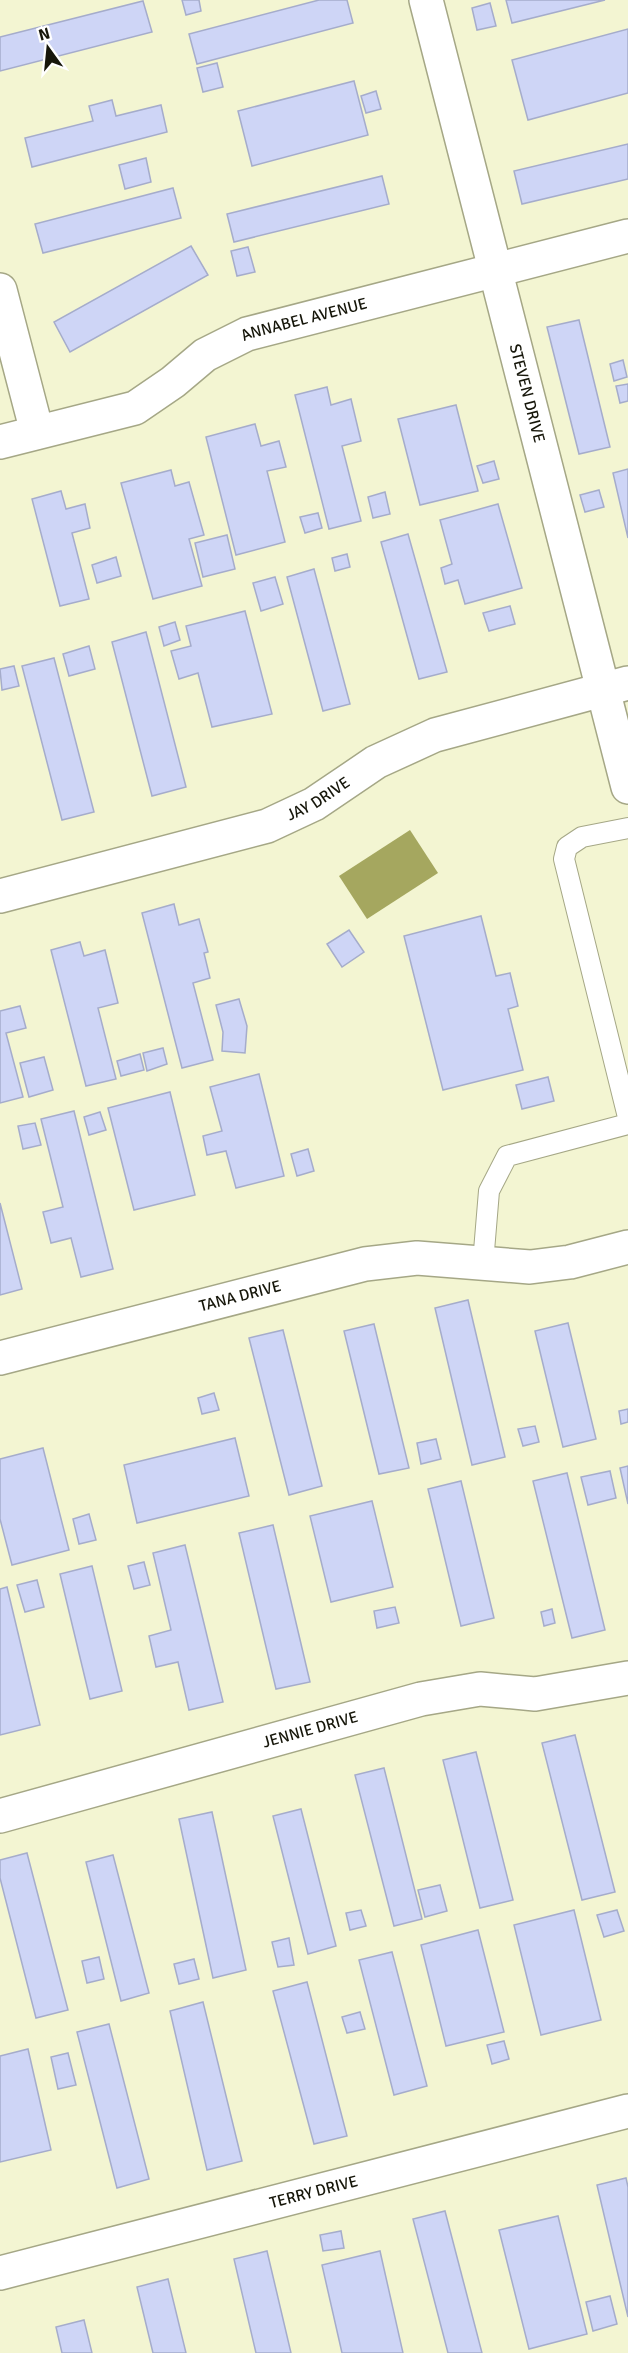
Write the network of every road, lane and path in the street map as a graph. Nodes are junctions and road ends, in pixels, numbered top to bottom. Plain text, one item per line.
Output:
1 (426, 0) edge
2 (628, 236) edge
3 (495, 270) junction
4 (0, 290) edge
5 (37, 432) junction
6 (0, 442) edge
7 (616, 686) edge
8 (628, 787) edge
9 (628, 828) edge
10 (0, 896) edge
11 (628, 1117) edge
12 (628, 1124) edge
13 (628, 1247) edge
14 (483, 1263) junction
15 (0, 1358) edge
16 (628, 1678) edge
17 (0, 1816) edge
18 (628, 2111) edge
19 (0, 2274) edge

1 - 3 street, STEVEN DRIVE
2 - 3 street, ANNABEL AVENUE
3 - 5 street, ANNABEL AVENUE
3 - 7 street, STEVEN DRIVE
4 - 5 street
5 - 6 street, ANNABEL AVENUE
7 - 8 street, STEVEN DRIVE
7 - 10 street, JAY DRIVE
9 - 11 lane
12 - 14 lane
13 - 14 street, TANA DRIVE
14 - 15 street, TANA DRIVE
16 - 17 street, JENNIE DRIVE
18 - 19 street, TERRY DRIVE

